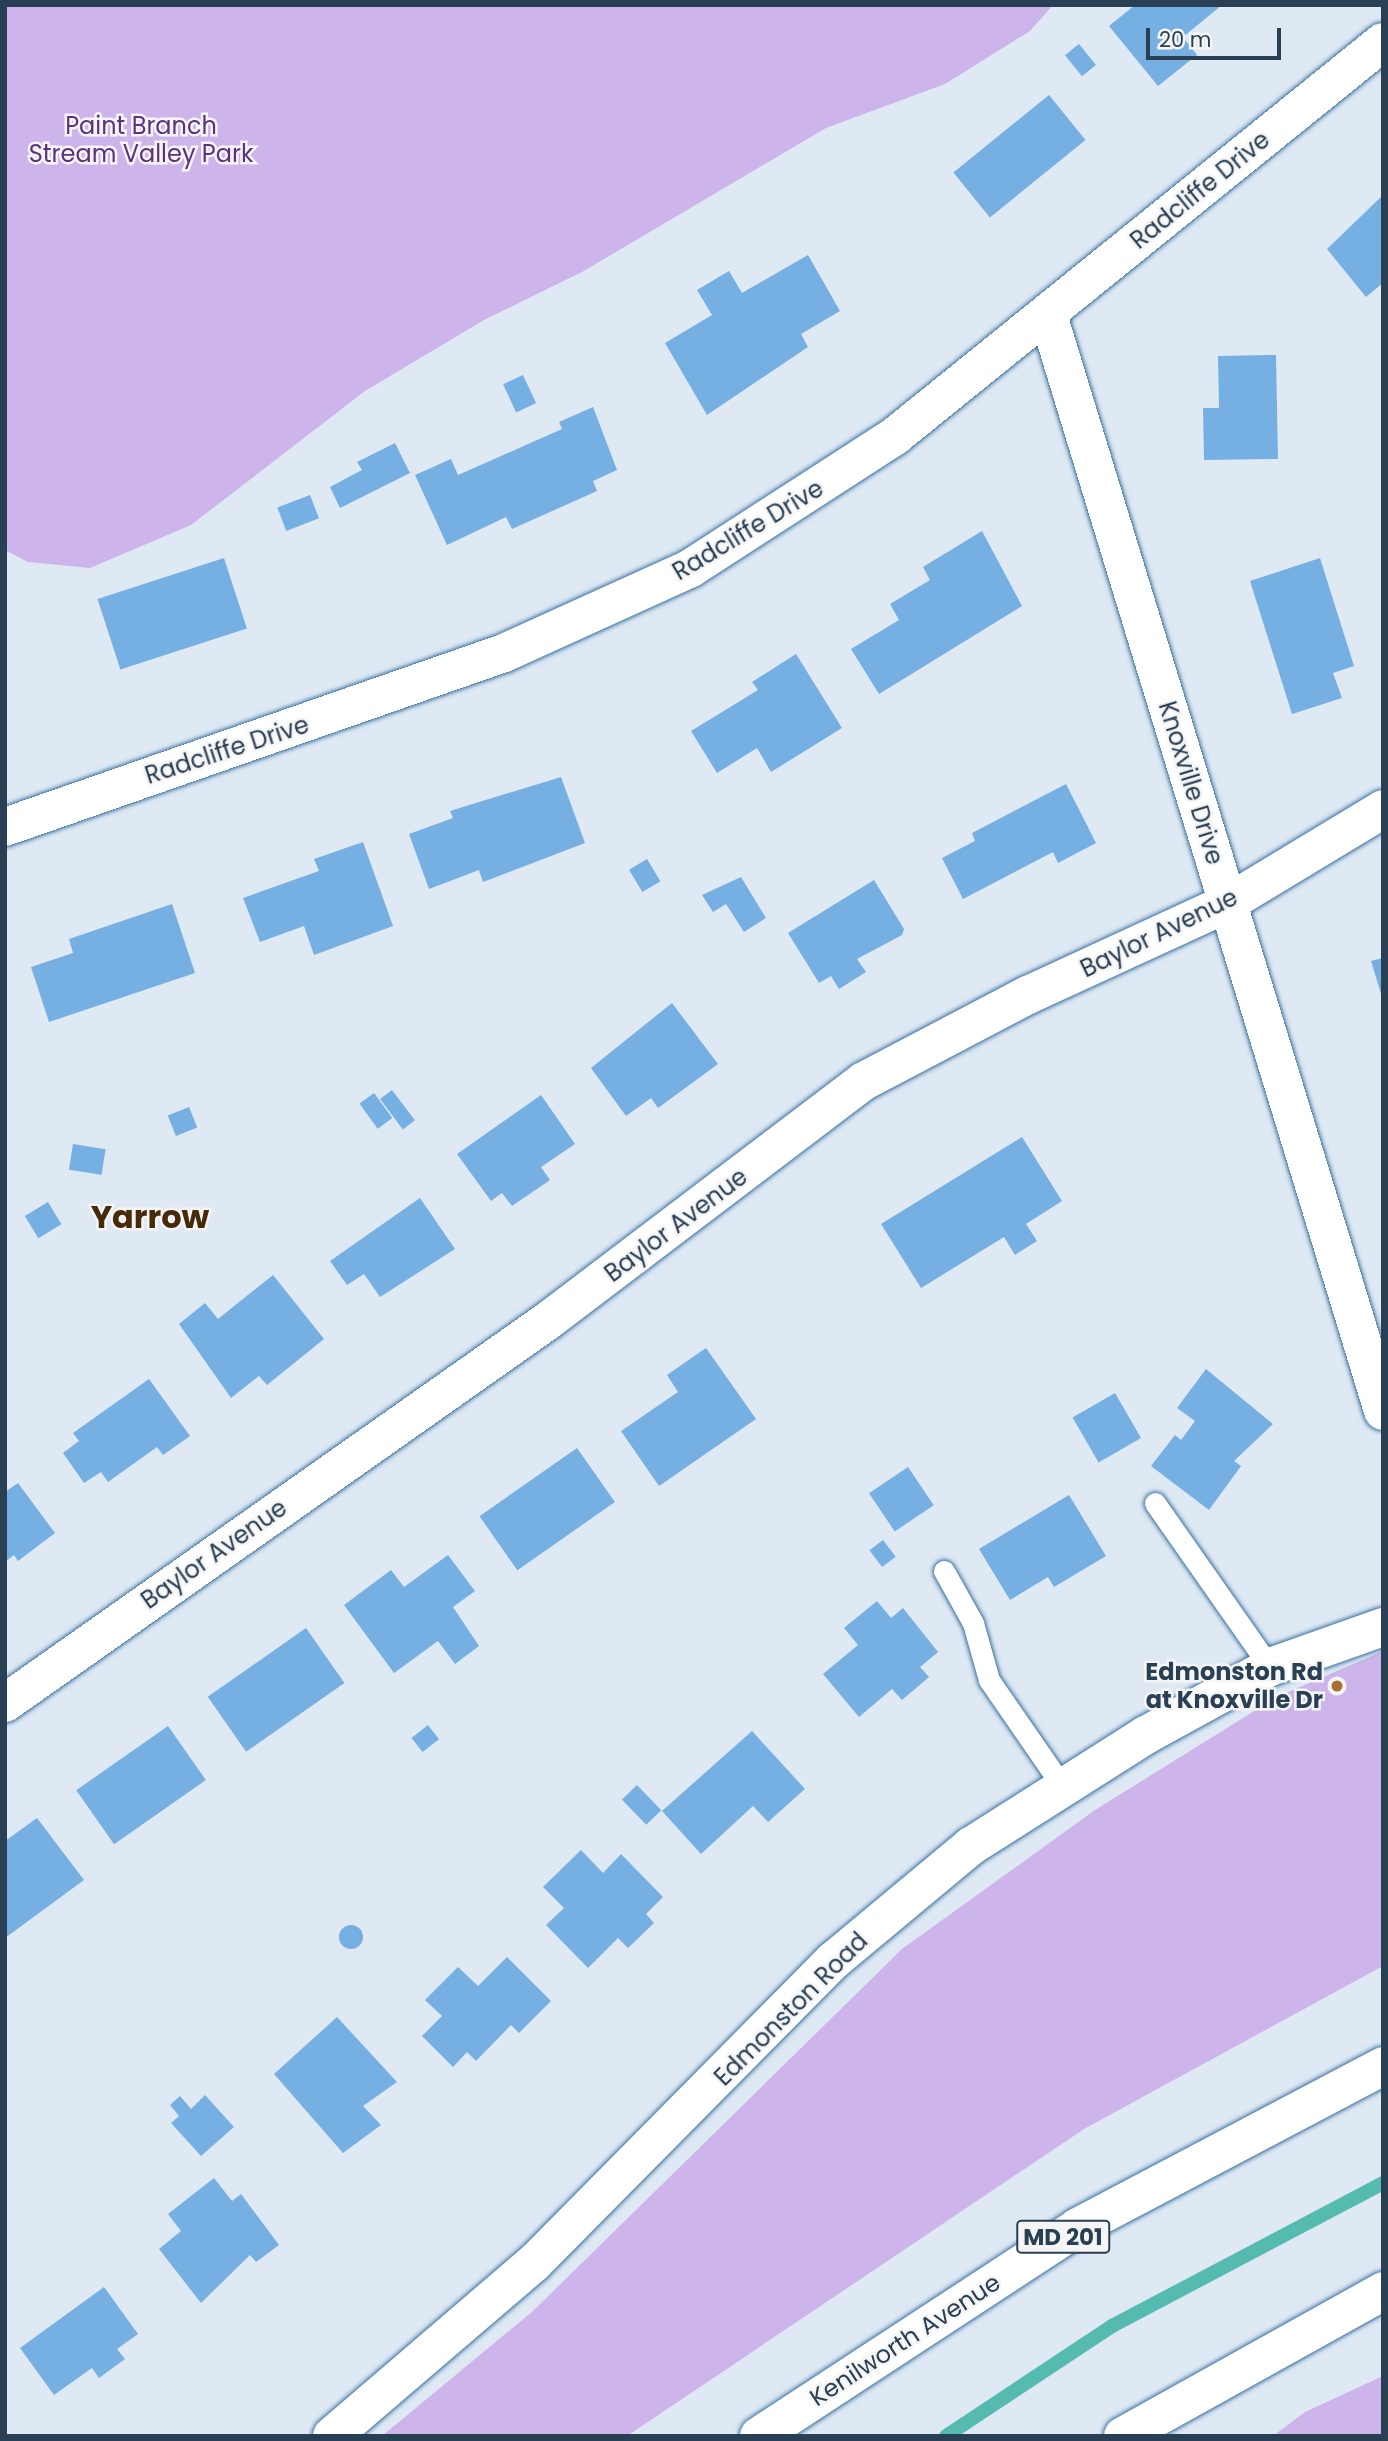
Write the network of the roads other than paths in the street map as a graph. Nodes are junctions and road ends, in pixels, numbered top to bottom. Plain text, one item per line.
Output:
1 (1383, 43) edge
2 (1048, 315) junction
3 (1383, 809) edge
4 (5, 827) edge
5 (1228, 903) junction
6 (1383, 1411) edge
7 (1155, 1503) dead end
8 (944, 1571) dead end
9 (1383, 1627) edge
10 (1270, 1667) junction
11 (5, 1703) edge
12 (1062, 1786) junction
13 (1383, 2066) edge
14 (1383, 2291) edge
15 (332, 2436) edge
16 (759, 2436) edge
17 (1123, 2436) edge

1 - 2 street, Radcliffe Drive
2 - 4 street, Radcliffe Drive
2 - 5 street, Knoxville Drive
3 - 5 street, Baylor Avenue
5 - 6 street, Knoxville Drive
5 - 11 street, Baylor Avenue
7 - 10 lane
8 - 12 lane
9 - 10 street, Edmonston Road
10 - 12 street, Edmonston Road
12 - 15 street, Edmonston Road
13 - 16 street, Kenilworth Avenue / MD 201
14 - 17 street

